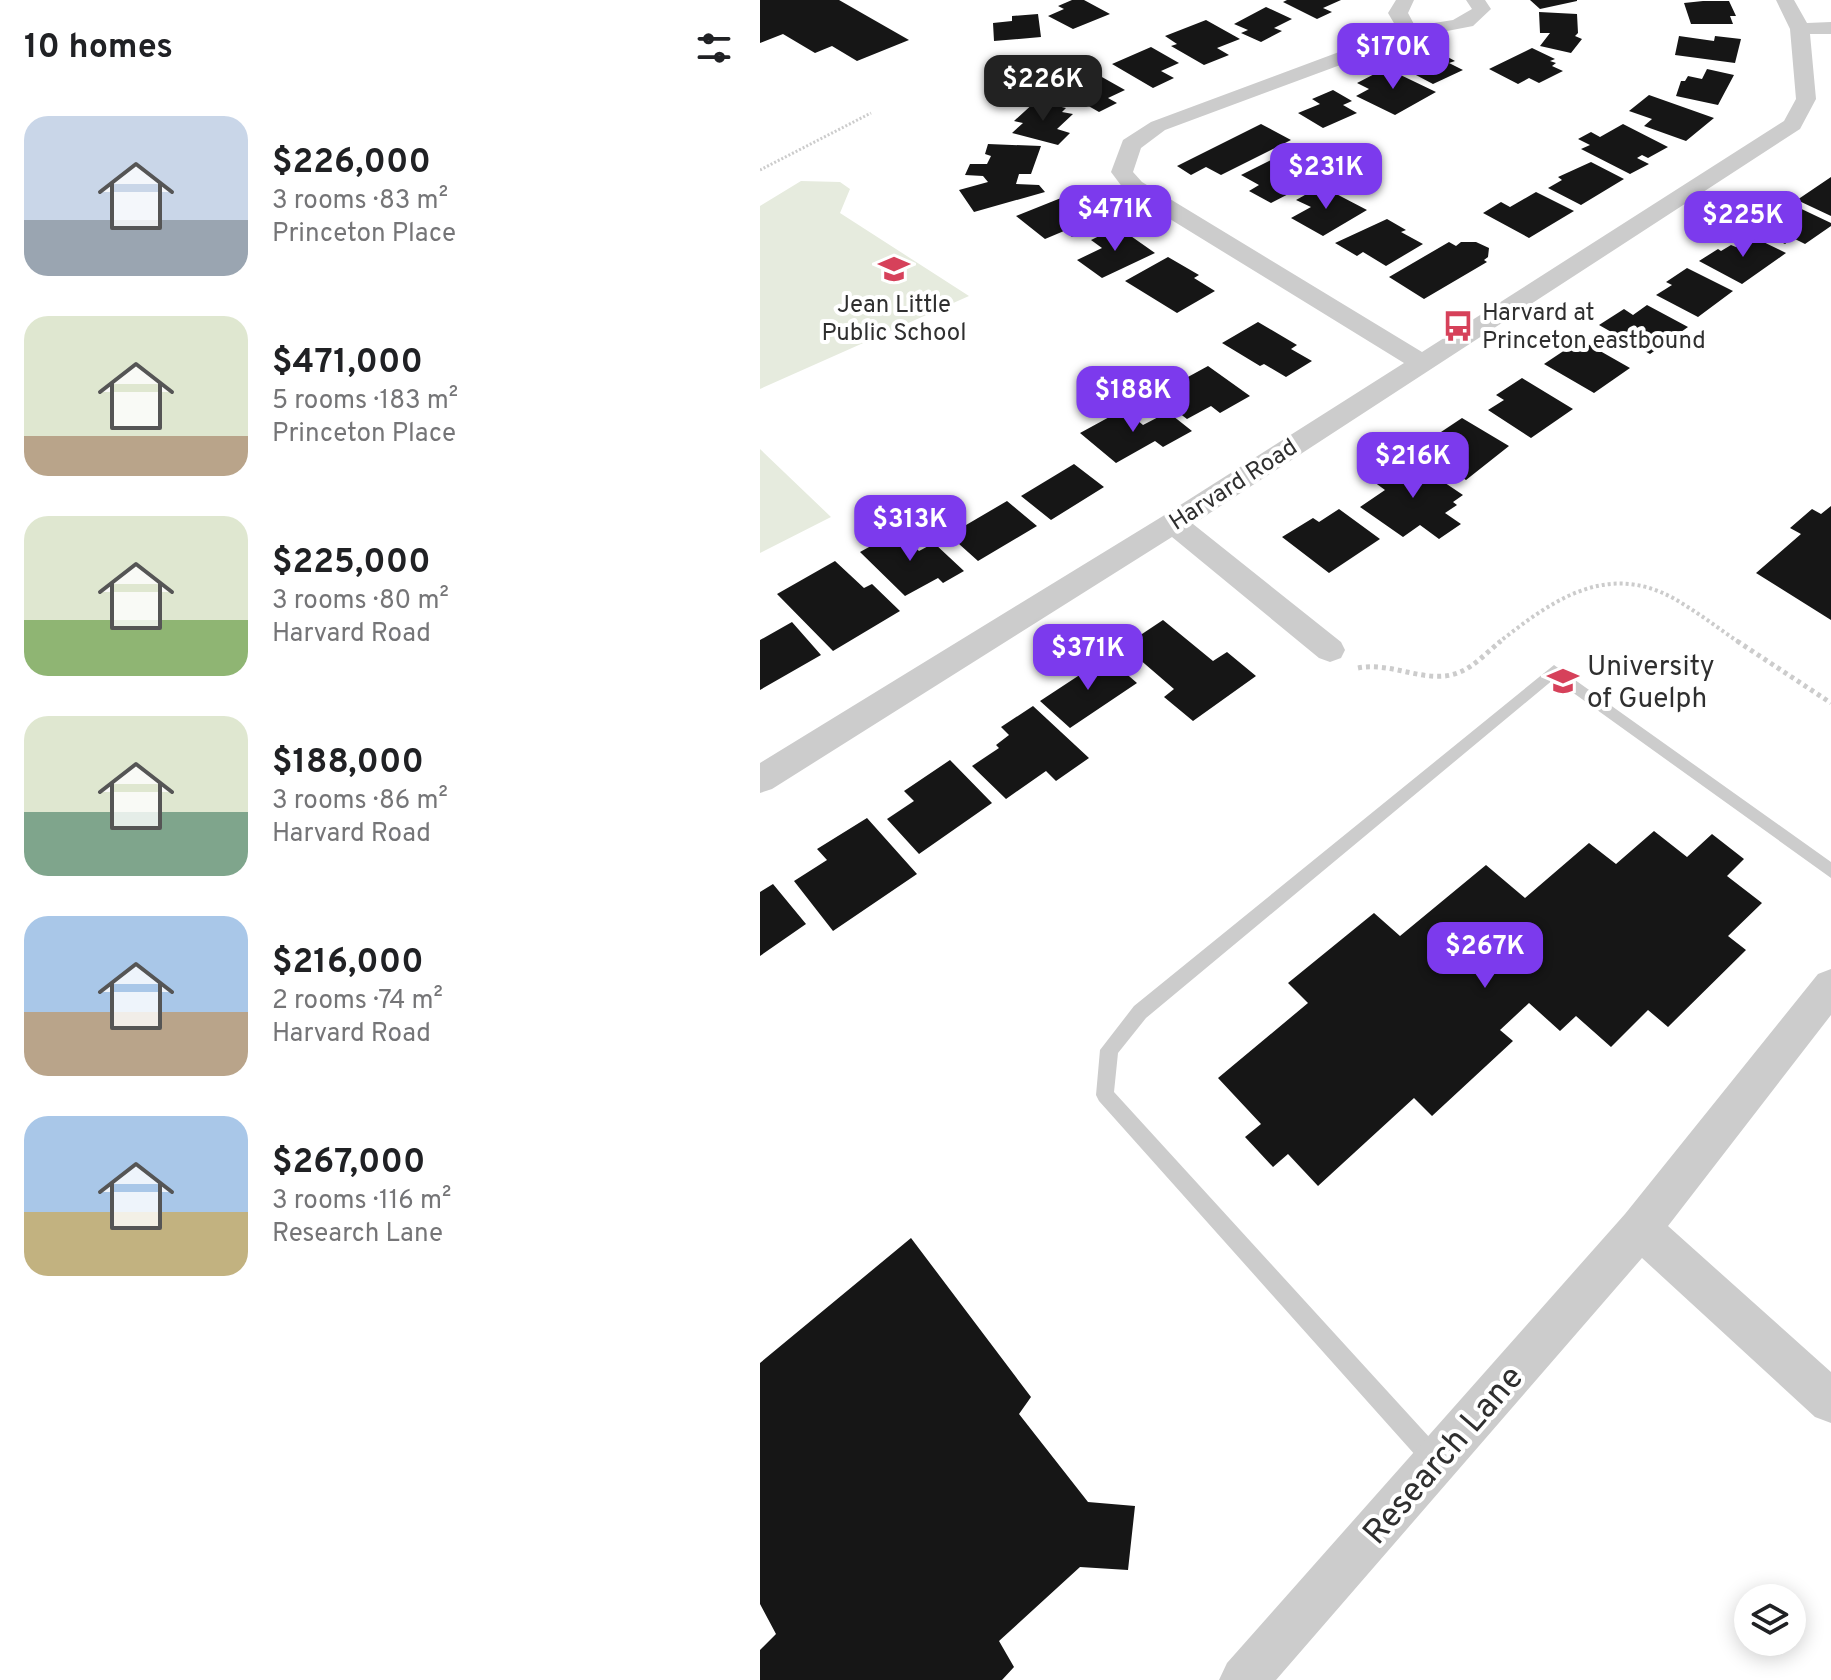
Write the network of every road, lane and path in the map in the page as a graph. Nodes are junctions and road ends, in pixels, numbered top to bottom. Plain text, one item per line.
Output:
1 (1405, 0) edge
2 (1475, 0) edge
3 (1785, 0) edge
4 (1831, 28) edge
5 (1800, 29) junction
6 (1409, 33) junction
7 (871, 113) dead end
8 (760, 170) edge
9 (1422, 363) junction
10 (1173, 523) junction
11 (1337, 661) joint
12 (1831, 703) edge
13 (760, 780) edge
14 (1831, 871) edge
15 (1831, 986) edge
16 (1640, 1229) junction
17 (1831, 1401) edge
18 (1436, 1461) junction
19 (1244, 1680) edge

1 - 6 street
2 - 6 street
3 - 5 street, Harvard Road
4 - 5 street
5 - 9 street, Harvard Road
6 - 9 street
7 - 8 path
9 - 10 street, Harvard Road
10 - 11 street
10 - 13 street, Harvard Road
11 - 12 path
14 - 18 lane
15 - 16 street, Research Lane
16 - 17 street
16 - 18 street, Research Lane
18 - 19 street, Research Lane

